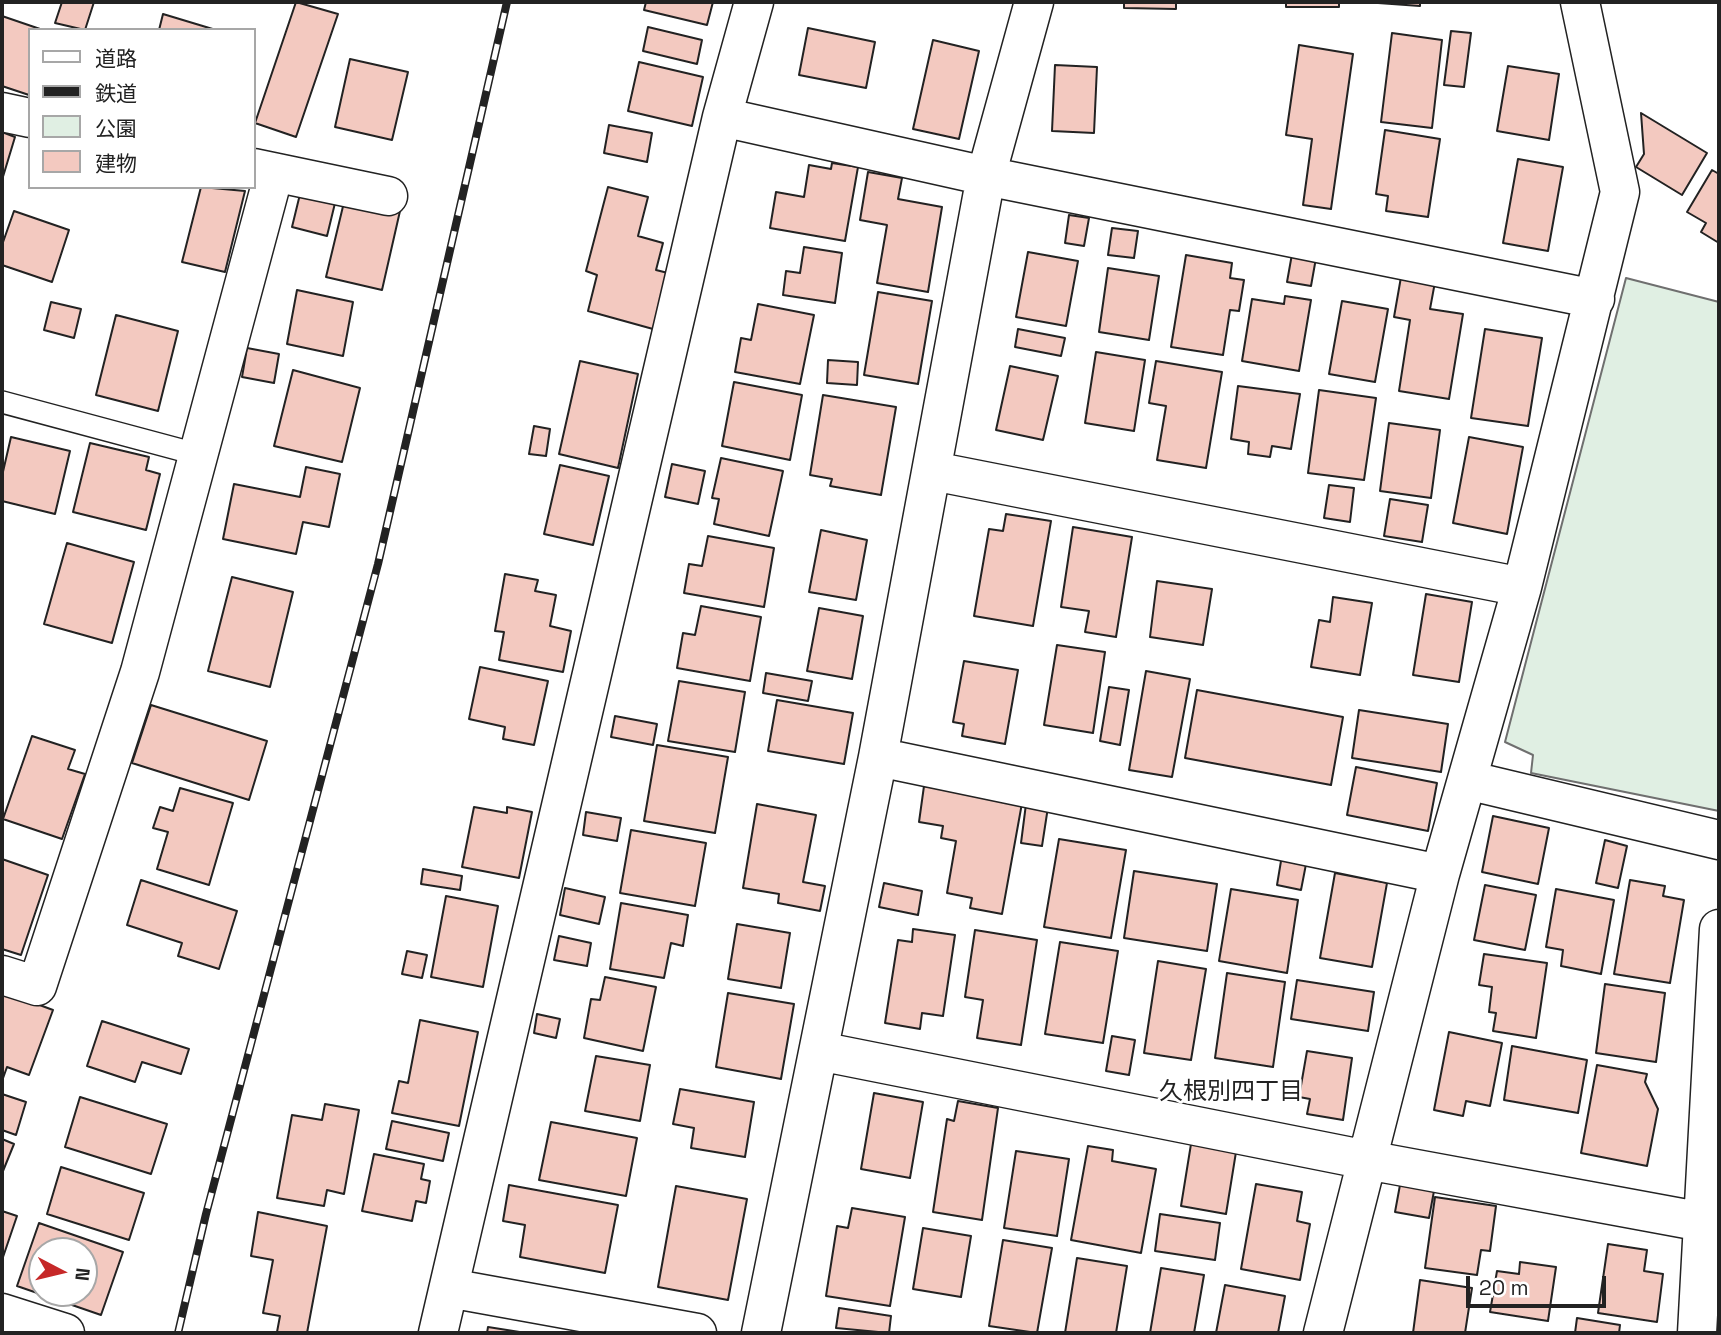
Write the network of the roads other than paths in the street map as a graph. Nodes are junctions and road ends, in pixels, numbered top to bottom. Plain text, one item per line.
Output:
1 (754, 2) edge
2 (1034, 2) edge
3 (1580, 2) edge
4 (2, 112) edge
5 (722, 117) junction
6 (28, 118) edge
7 (264, 170) edge
8 (986, 176) junction
9 (388, 196) dead end
10 (1595, 299) junction
11 (2, 402) edge
12 (196, 454) junction
13 (933, 471) junction
14 (1522, 587) junction
15 (878, 757) junction
16 (1467, 780) junction
17 (1719, 840) edge
18 (1440, 874) junction
19 (1719, 929) edge
20 (2, 975) edge
21 (819, 1051) junction
22 (1367, 1160) junction
23 (1703, 1222) junction
24 (449, 1288) junction
25 (2, 1314) edge
26 (65, 1333) edge
27 (438, 1333) edge
28 (697, 1333) edge
29 (761, 1333) edge
30 (1323, 1333) edge
31 (1697, 1333) edge

1 - 5 street
2 - 8 street
3 - 10 street
4 - 6 street
5 - 8 street
5 - 24 street
7 - 9 street
7 - 12 street
8 - 10 street
8 - 13 street
10 - 14 street
11 - 12 lane
12 - 20 street
13 - 14 street
13 - 15 street
14 - 16 street
15 - 18 street
15 - 21 street
16 - 17 street
16 - 18 street
18 - 22 street
19 - 23 street
21 - 22 street
21 - 29 street
22 - 23 street
22 - 30 street
23 - 31 street
24 - 27 street
24 - 28 street
25 - 26 street

